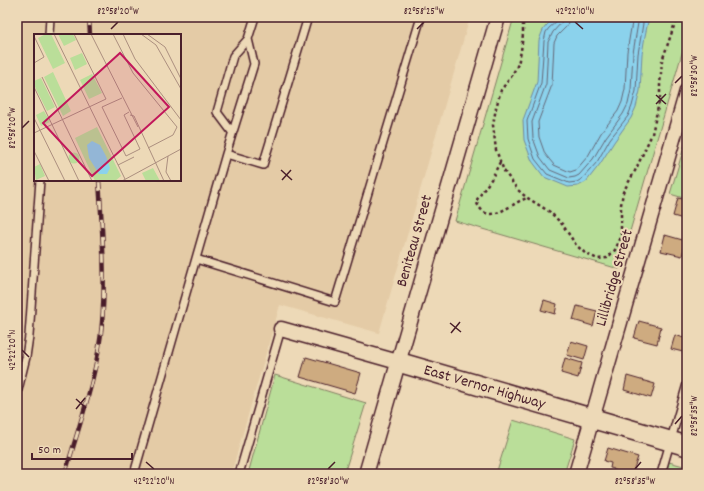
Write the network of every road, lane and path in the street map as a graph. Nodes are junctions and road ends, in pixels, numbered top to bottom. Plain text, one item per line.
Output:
1 (50, 17) edge
2 (255, 17) edge
3 (308, 17) edge
4 (421, 17) edge
5 (498, 17) edge
6 (523, 17) edge
7 (680, 17) edge
8 (49, 34) edge
9 (248, 39) junction
10 (687, 91) edge
11 (232, 132) junction
12 (226, 154) junction
13 (500, 162) junction
14 (40, 181) edge
15 (528, 198) junction
16 (196, 259) junction
17 (281, 329) joint
18 (398, 362) junction
19 (687, 384) edge
20 (17, 394) edge
21 (592, 419) junction
22 (679, 444) edge
23 (134, 474) edge
24 (239, 474) edge
25 (366, 474) edge
26 (576, 474) edge
27 (661, 474) edge

1 - 8 lane
2 - 9 lane
3 - 12 lane
4 - 16 lane
5 - 18 street, Beniteau Street
6 - 13 path
7 - 15 path
9 - 11 lane
9 - 11 lane
10 - 21 street, Lillibridge Street
11 - 12 lane
12 - 16 lane
13 - 15 path
13 - 15 path
14 - 20 lane
16 - 23 lane
17 - 18 street, East Vernor Highway
17 - 24 lane
18 - 21 street, East Vernor Highway
18 - 25 street, Beniteau Street
19 - 22 lane
21 - 22 street, East Vernor Highway
21 - 26 street, Lillibridge Street
22 - 27 lane

